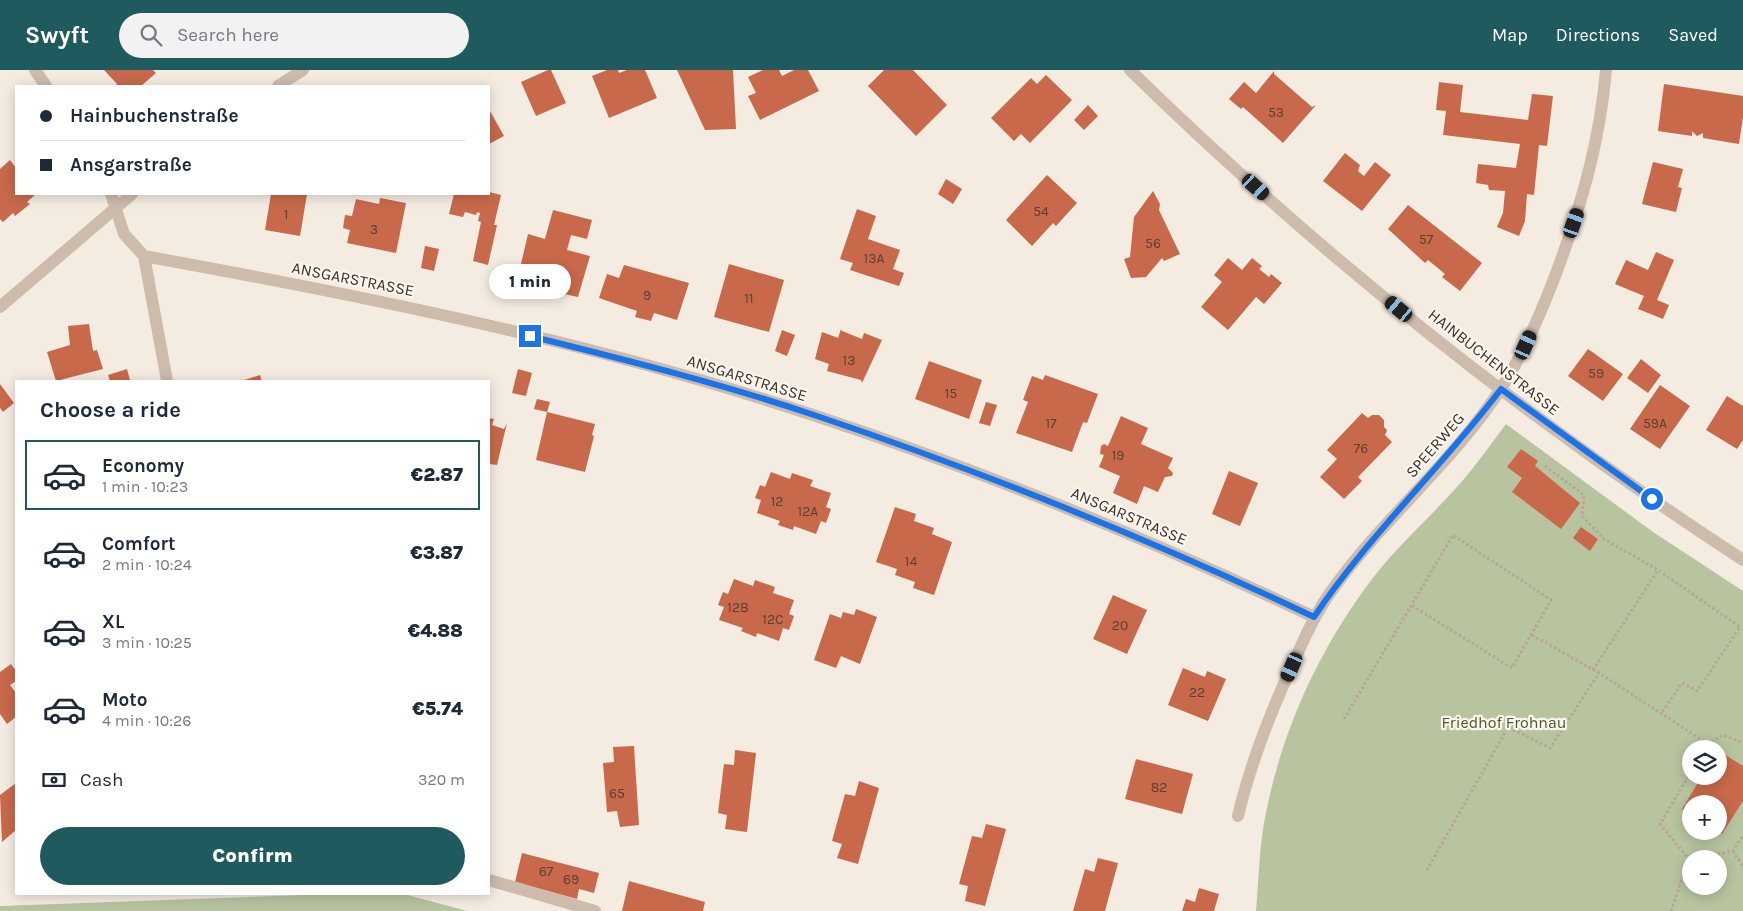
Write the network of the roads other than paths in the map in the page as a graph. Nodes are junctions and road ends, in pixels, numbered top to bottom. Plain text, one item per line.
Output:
1 (35, 70) edge
2 (303, 70) edge
3 (1130, 70) edge
4 (1606, 70) edge
5 (45, 85) edge
6 (280, 85) edge
7 (112, 195) edge
8 (131, 195) edge
9 (115, 207) junction
10 (144, 256) junction
11 (0, 307) edge
12 (167, 380) edge
13 (1501, 389) junction
14 (1743, 560) edge
15 (1314, 617) junction
16 (1238, 816) dead end
17 (490, 880) edge
18 (595, 911) edge

1 - 5 street
2 - 6 street
3 - 13 street, HAINBUCHENSTRASSE
4 - 13 street, SPEERWEG
7 - 9 street
8 - 9 street
9 - 10 street
9 - 11 street
10 - 12 street
10 - 15 street, ANSGARSTRASSE
13 - 14 street, HAINBUCHENSTRASSE
13 - 15 street, SPEERWEG
15 - 16 street, SPEERWEG
17 - 18 street

